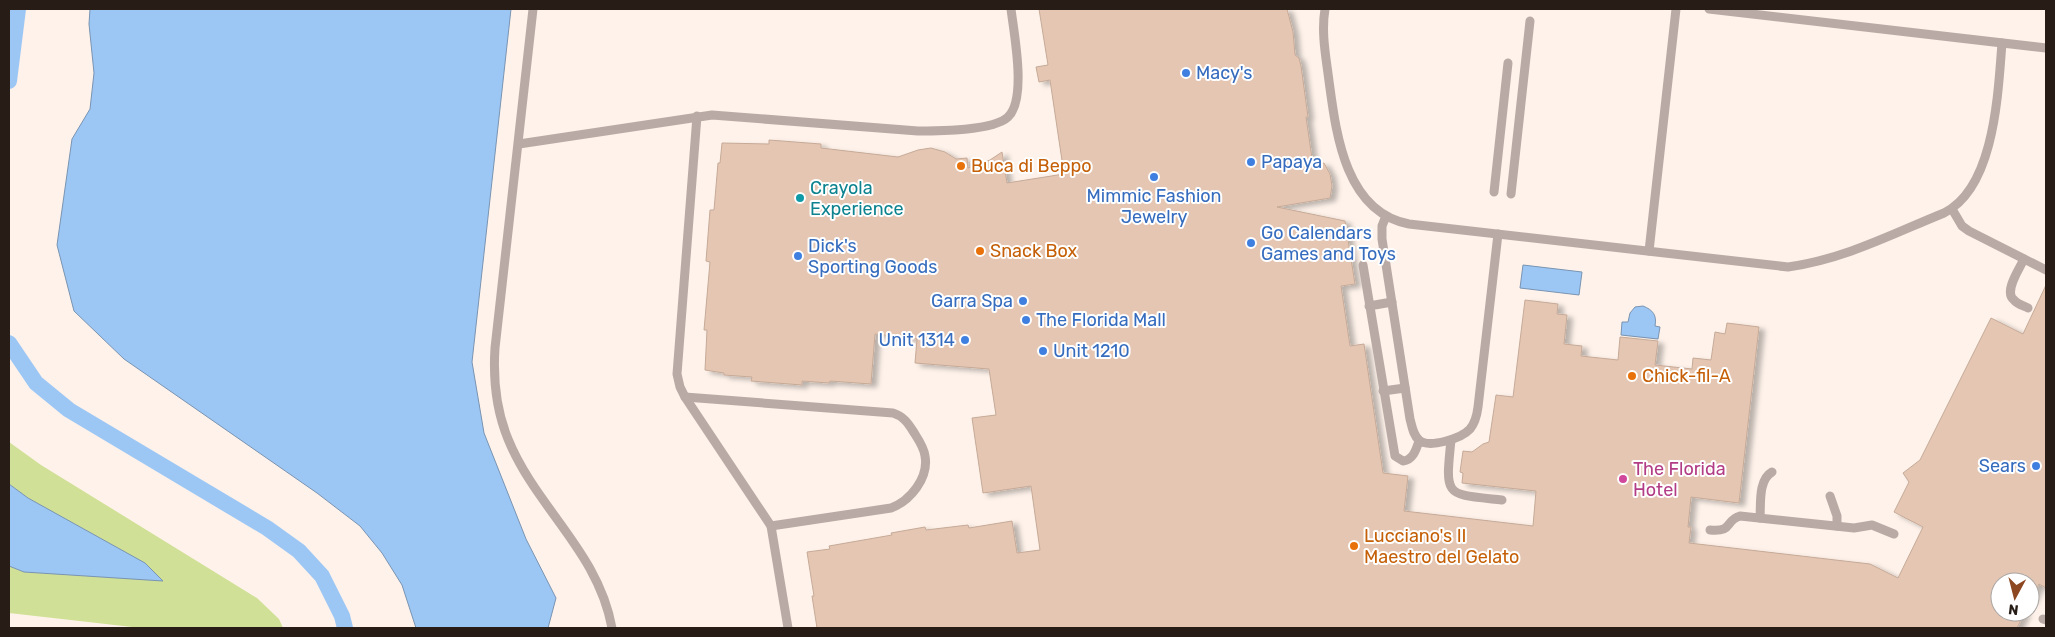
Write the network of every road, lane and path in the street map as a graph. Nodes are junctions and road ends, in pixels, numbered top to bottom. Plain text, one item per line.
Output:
1 (533, 9) edge
2 (1011, 9) edge
3 (1325, 9) edge
4 (1676, 9) edge
5 (1709, 9) edge
6 (1530, 21) dead end
7 (2002, 43) junction
8 (2046, 48) edge
9 (1508, 63) dead end
10 (697, 116) junction
11 (519, 144) junction
12 (1494, 192) dead end
13 (1511, 194) dead end
14 (1952, 209) junction
15 (1386, 216) junction
16 (1498, 234) junction
17 (1649, 251) junction
18 (2024, 259) junction
19 (1363, 265) dead end
20 (2046, 270) edge
21 (1392, 302) junction
22 (1369, 306) junction
23 (2028, 308) dead end
24 (1405, 388) junction
25 (1383, 391) junction
26 (685, 397) junction
27 (1451, 440) junction
28 (1419, 441) junction
29 (1772, 472) dead end
30 (1830, 496) dead end
31 (1502, 500) dead end
32 (1760, 518) junction
33 (771, 526) junction
34 (1837, 526) junction
35 (1710, 530) dead end
36 (1894, 534) dead end
37 (612, 628) edge
38 (788, 628) edge

1 - 11 lane
2 - 10 lane
3 - 15 lane
4 - 17 lane
5 - 7 lane
6 - 13 lane
7 - 8 lane
7 - 14 lane
9 - 12 lane
10 - 11 lane
10 - 26 lane
11 - 37 lane
14 - 17 lane
14 - 18 lane
15 - 16 lane
15 - 21 lane
16 - 17 lane
16 - 27 lane
18 - 20 lane
18 - 23 lane
19 - 22 lane
21 - 22 lane
21 - 24 lane
22 - 25 lane
24 - 25 lane
24 - 28 lane
25 - 28 lane
26 - 33 lane
26 - 33 lane
27 - 28 lane
27 - 31 lane
29 - 32 lane
30 - 34 lane
32 - 34 lane
32 - 35 lane
33 - 38 lane
34 - 36 lane

